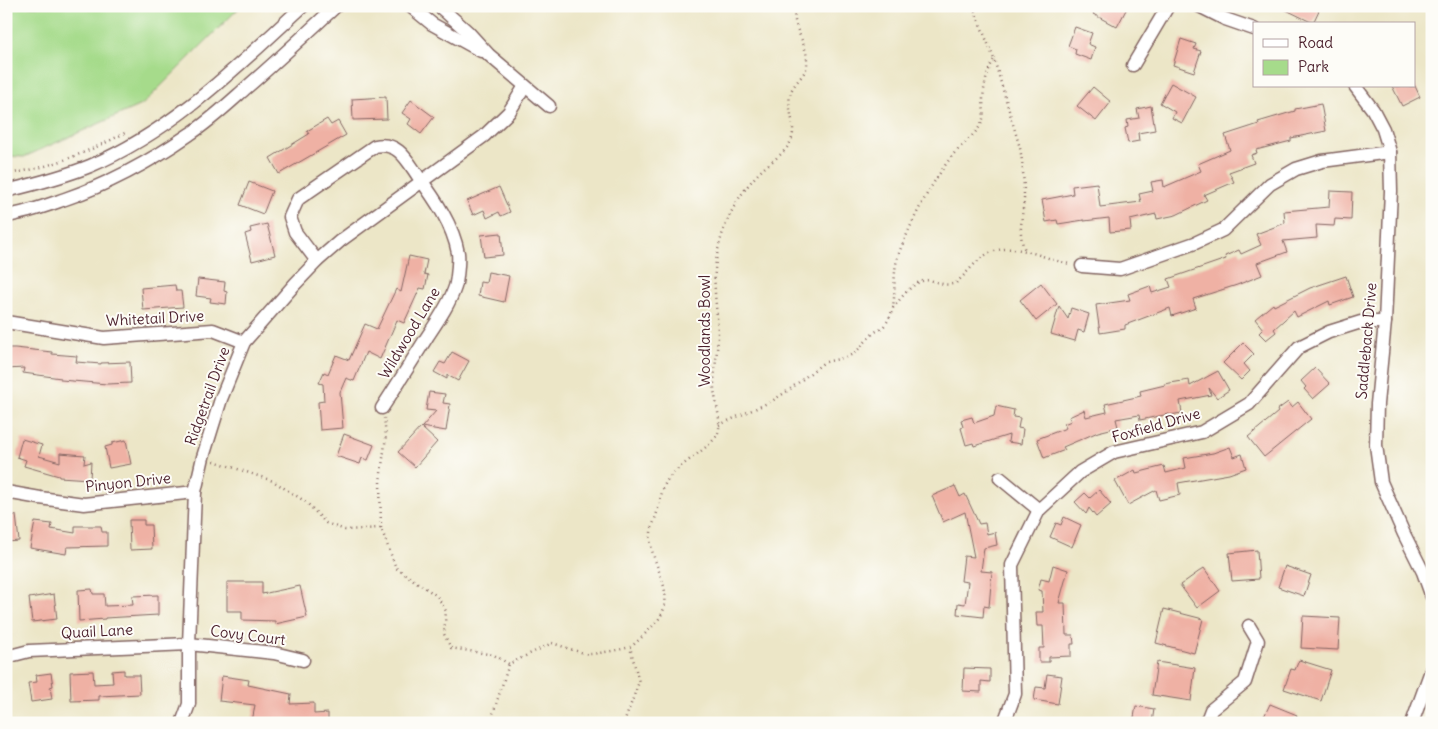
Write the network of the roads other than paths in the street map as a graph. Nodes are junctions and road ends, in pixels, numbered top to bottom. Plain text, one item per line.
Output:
1 (303, 6) edge
2 (336, 6) edge
3 (410, 6) edge
4 (439, 6) edge
5 (1168, 6) edge
6 (1199, 6) edge
7 (1253, 29) edge
8 (489, 55) junction
9 (1133, 64) dead end
10 (525, 86) junction
11 (1356, 88) edge
12 (549, 106) dead end
13 (1390, 152) junction
14 (422, 181) junction
15 (6, 191) edge
16 (6, 216) edge
17 (317, 261) junction
18 (1082, 266) road end
19 (6, 322) edge
20 (1385, 322) junction
21 (244, 342) junction
22 (382, 408) road end
23 (1000, 478) dead end
24 (6, 492) edge
25 (195, 492) junction
26 (1039, 510) junction
27 (1427, 569) edge
28 (1432, 597) edge
29 (1249, 626) dead end
30 (189, 644) junction
31 (6, 657) edge
32 (303, 660) dead end
33 (1432, 668) edge
34 (182, 723) edge
35 (1004, 723) edge
36 (1206, 723) edge
37 (1412, 723) edge

1 - 15 street
2 - 16 street
3 - 8 street
4 - 8 street
5 - 9 street
6 - 7 street
8 - 10 street
10 - 12 street
10 - 14 street, Ridgetrail Drive
11 - 13 street, Saddleback Drive
13 - 18 street
13 - 20 street, Saddleback Drive
14 - 17 street, Ridgetrail Drive
14 - 17 street, Wildwood Lane
14 - 22 street, Wildwood Lane
17 - 21 street, Ridgetrail Drive
19 - 21 street, Whitetail Drive
20 - 26 street, Foxfield Drive
20 - 27 street, Saddleback Drive
21 - 25 street, Ridgetrail Drive
23 - 26 street
24 - 25 street, Pinyon Drive
25 - 30 street, Ridgetrail Drive
26 - 35 street, Foxfield Drive
27 - 28 street, Saddleback Drive
29 - 36 street
30 - 31 street, Quail Lane
30 - 32 street, Covy Court
30 - 34 street, Ridgetrail Drive
33 - 37 street

